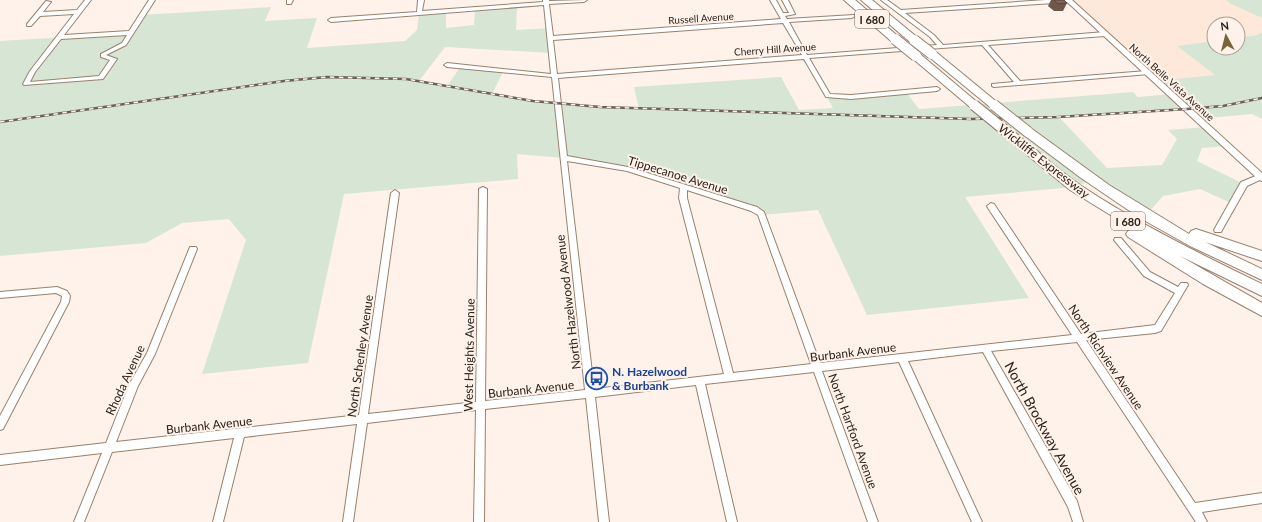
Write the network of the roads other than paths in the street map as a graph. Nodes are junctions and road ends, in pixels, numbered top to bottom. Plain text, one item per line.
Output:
1 (88, 0) edge
2 (152, 0) edge
3 (421, 0) edge
4 (584, 0) edge
5 (773, 0) edge
6 (785, 0) edge
7 (849, 0) edge
8 (866, 0) edge
9 (884, 0) edge
10 (1068, 0) edge
11 (48, 2) dead end
12 (546, 2) edge
13 (79, 12) junction
14 (901, 12) junction
15 (38, 14) junction
16 (419, 14) junction
17 (782, 15) junction
18 (852, 16) dead end
19 (331, 20) dead end
20 (785, 21) junction
21 (29, 25) dead end
22 (130, 33) junction
23 (1105, 34) junction
24 (58, 38) junction
25 (551, 38) junction
26 (124, 44) junction
27 (983, 44) junction
28 (942, 46) junction
29 (805, 57) junction
30 (114, 59) junction
31 (447, 65) dead end
32 (1147, 73) junction
33 (555, 76) junction
34 (1018, 83) junction
35 (994, 85) dead end
36 (938, 89) dead end
37 (564, 158) junction
38 (1261, 177) edge
39 (1074, 187) junction
40 (684, 188) junction
41 (483, 189) dead end
42 (395, 193) dead end
43 (1126, 202) junction
44 (991, 206) dead end
45 (761, 214) joint
46 (1218, 230) dead end
47 (1118, 240) dead end
48 (193, 248) dead end
49 (1262, 256) edge
50 (1262, 275) edge
51 (1262, 290) edge
52 (0, 295) edge
53 (1262, 310) edge
54 (1078, 338) junction
55 (985, 348) junction
56 (902, 358) junction
57 (817, 368) junction
58 (730, 378) junction
59 (700, 382) junction
60 (591, 394) junction
61 (480, 407) junction
62 (363, 420) junction
63 (0, 426) edge
64 (240, 434) junction
65 (109, 449) junction
66 (0, 460) edge
67 (1262, 498) edge
68 (1193, 508) junction
69 (79, 522) edge
70 (218, 522) edge
71 (348, 522) edge
72 (479, 522) edge
73 (604, 522) edge
74 (732, 522) edge
75 (873, 522) edge
76 (977, 522) edge
77 (1078, 522) edge
78 (1202, 522) edge

1 - 13 street
2 - 22 street
3 - 16 street
4 - 12 street
5 - 17 street
6 - 17 street
7 - 39 highway, Wickliffe Expressway / I 680, bridge
8 - 43 highway, Wickliffe Expressway / I 680, bridge
9 - 14 street
10 - 14 street
10 - 23 street, North Belle Vista Avenue
11 - 15 street
12 - 16 street
12 - 25 street, North Hazelwood Avenue
13 - 15 street
13 - 24 street
14 - 28 street
15 - 21 street
16 - 19 street
17 - 20 street
18 - 20 street, Russell Avenue
20 - 25 street, Russell Avenue
20 - 29 street
22 - 24 street
22 - 26 street
23 - 27 street, Cherry Hill Avenue
23 - 32 street, North Belle Vista Avenue
24 - 30 street
25 - 33 street, North Hazelwood Avenue
26 - 30 street
26 - 30 street
27 - 28 street, Cherry Hill Avenue
27 - 34 street
28 - 29 street, Cherry Hill Avenue
29 - 33 street, Cherry Hill Avenue
29 - 36 street
31 - 33 street, Cherry Hill Avenue
32 - 34 street
32 - 38 street, North Belle Vista Avenue
33 - 37 street, North Hazelwood Avenue
34 - 35 street
37 - 40 street, Tippecanoe Avenue
37 - 60 street, North Hazelwood Avenue
38 - 46 street
39 - 51 highway, Wickliffe Expressway / I 680
39 - 53 highway
40 - 45 street, Tippecanoe Avenue
40 - 58 street
41 - 61 street, West Heights Avenue
42 - 62 street, North Schenley Avenue
43 - 49 highway
43 - 50 highway, Wickliffe Expressway / I 680
44 - 54 street, North Richview Avenue
45 - 57 street, North Hartford Avenue
47 - 54 street, Burbank Avenue
48 - 65 street, Rhoda Avenue
52 - 63 street
54 - 55 street, Burbank Avenue
54 - 68 street, North Richview Avenue
55 - 56 street, Burbank Avenue
55 - 77 street, North Brockway Avenue
56 - 57 street, Burbank Avenue
56 - 76 street
57 - 58 street, Burbank Avenue
57 - 75 street, North Hartford Avenue
58 - 59 street, Burbank Avenue
59 - 60 street, Burbank Avenue
59 - 74 street
60 - 61 street, Burbank Avenue
60 - 73 street, North Hazelwood Avenue
61 - 62 street, Burbank Avenue
61 - 72 street, West Heights Avenue
62 - 64 street, Burbank Avenue
62 - 71 street, North Schenley Avenue
64 - 65 street, Burbank Avenue
64 - 70 street
65 - 66 street, Burbank Avenue
65 - 69 street, Rhoda Avenue
67 - 68 street
68 - 78 street, North Richview Avenue

